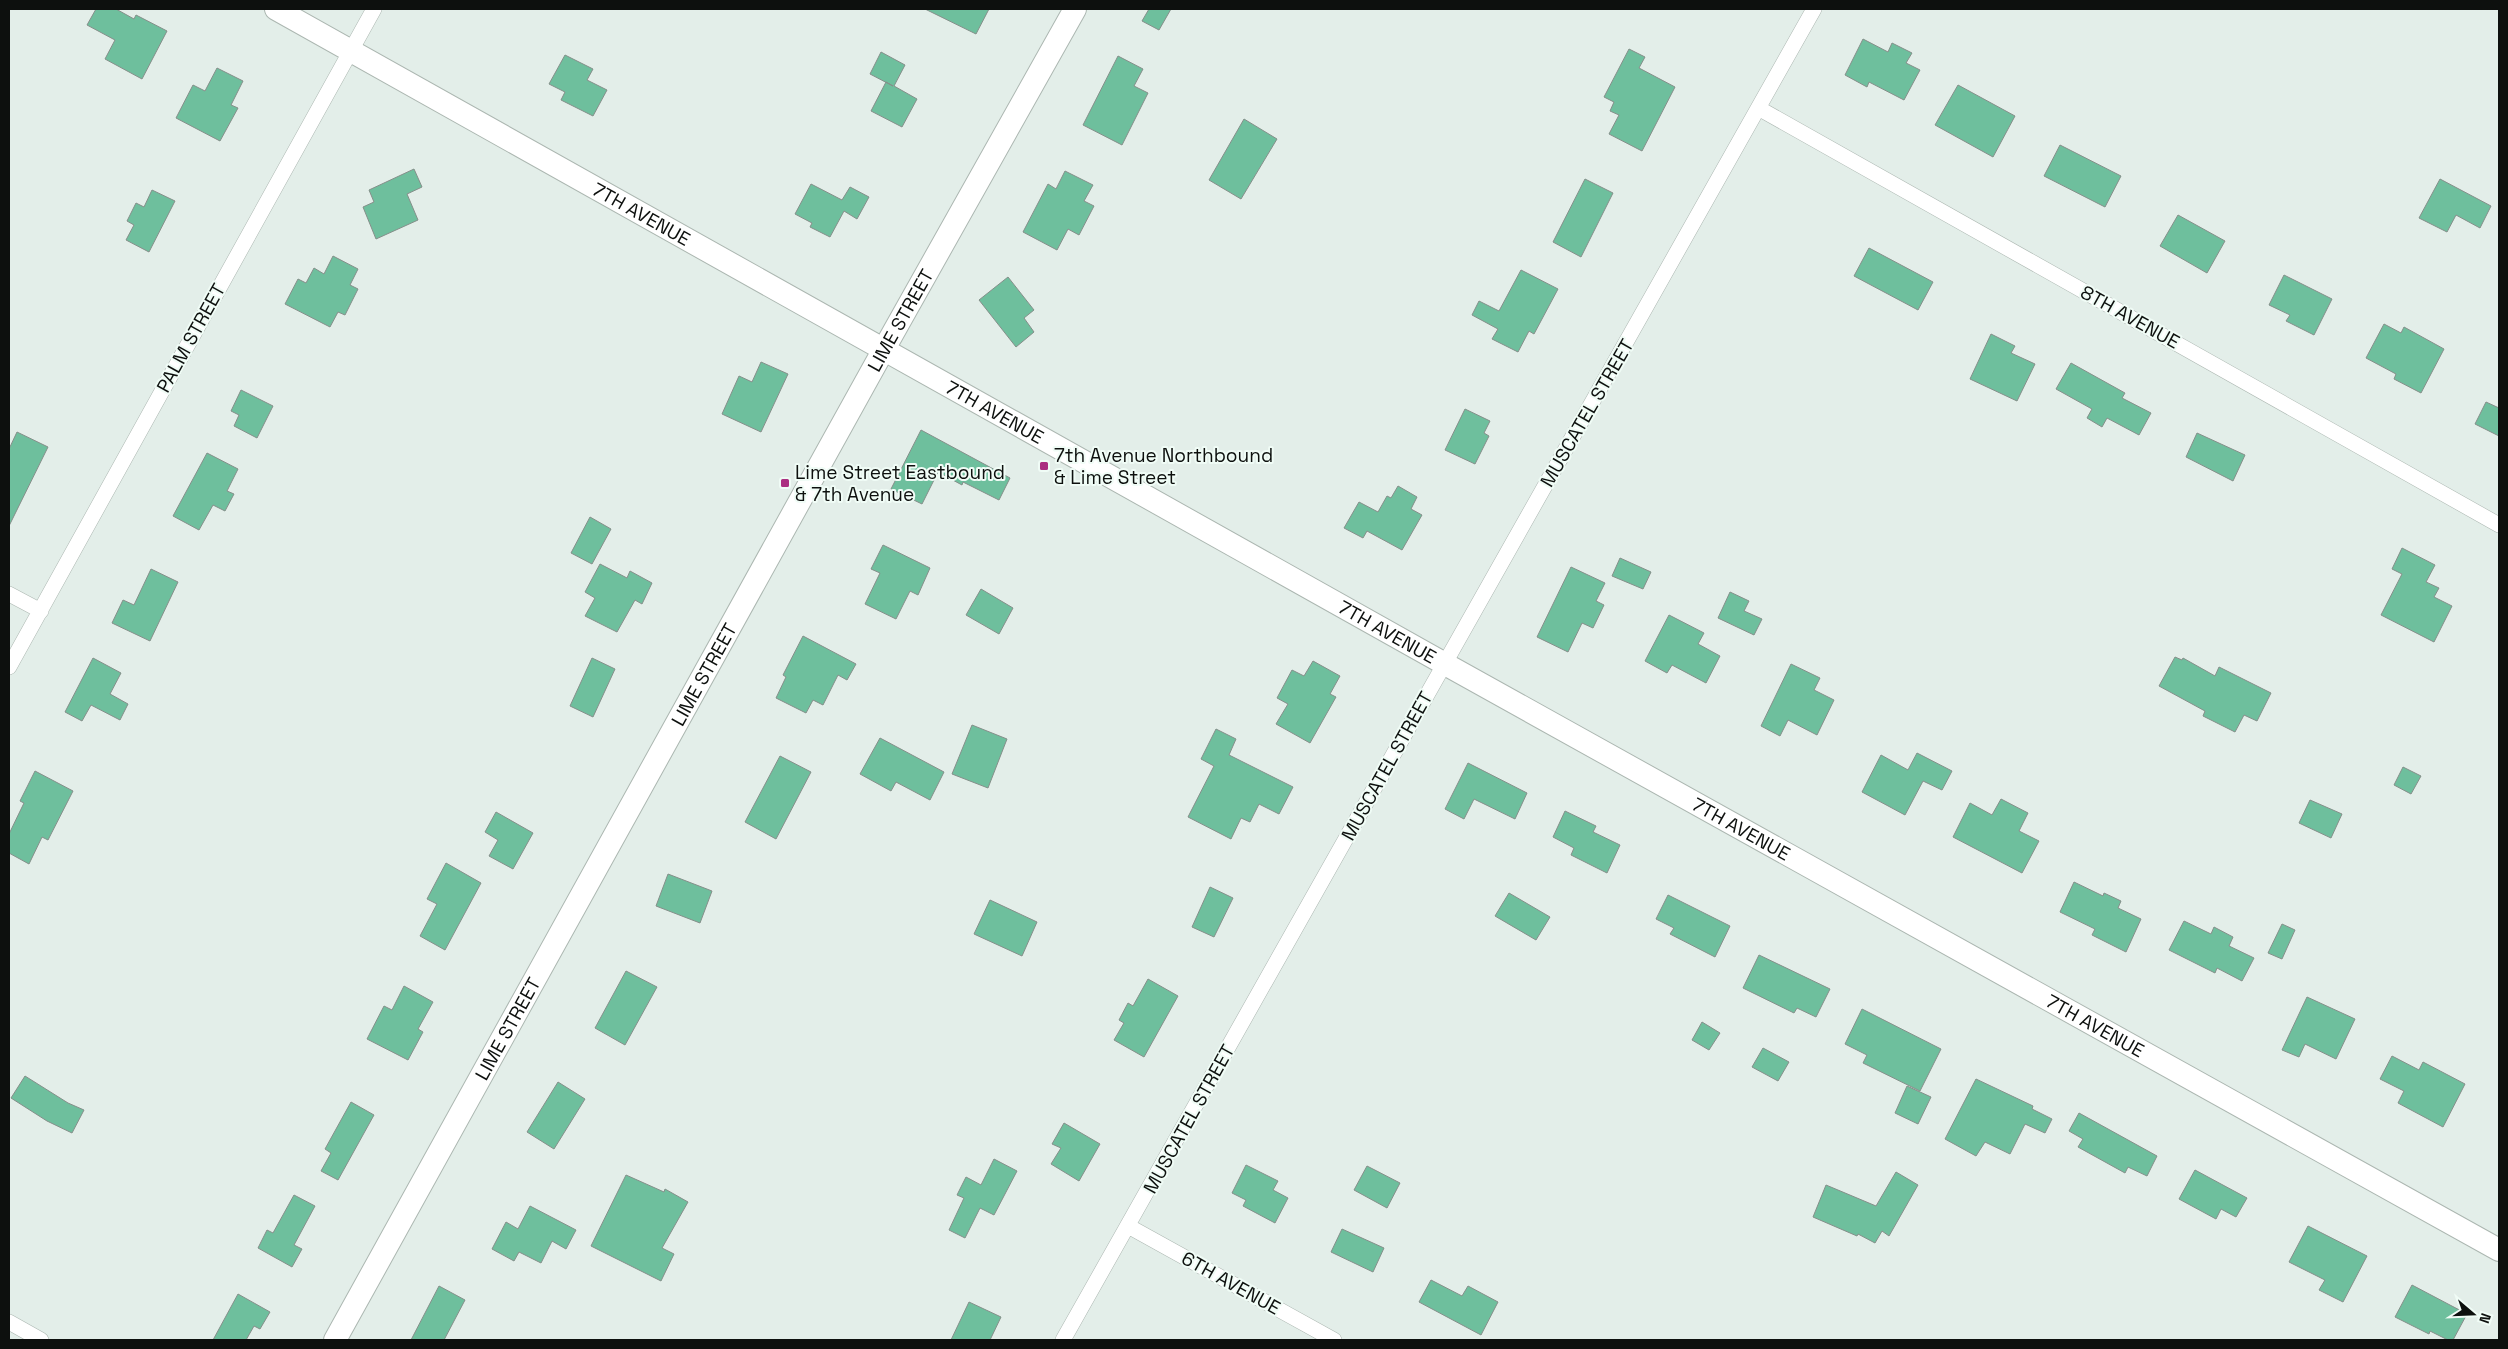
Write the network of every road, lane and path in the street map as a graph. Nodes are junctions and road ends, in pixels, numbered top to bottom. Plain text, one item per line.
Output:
1 (276, 9) edge
2 (374, 9) edge
3 (1075, 9) edge
4 (1814, 9) edge
5 (350, 50) junction
6 (1760, 109) junction
7 (884, 349) junction
8 (2499, 525) edge
9 (9, 594) edge
10 (41, 611) junction
11 (1445, 664) junction
12 (9, 667) edge
13 (1128, 1226) junction
14 (2499, 1250) edge
15 (9, 1322) edge
16 (41, 1340) edge
17 (335, 1340) edge
18 (1064, 1340) edge
19 (1334, 1340) edge

1 - 5 street, 7TH AVENUE
2 - 5 street, PALM STREET
3 - 7 street, LIME STREET
4 - 6 street, MUSCATEL STREET
5 - 7 street, 7TH AVENUE
5 - 10 street, PALM STREET
6 - 8 street, 8TH AVENUE
6 - 11 street, MUSCATEL STREET
7 - 11 street, 7TH AVENUE
7 - 17 street, LIME STREET
9 - 10 street
10 - 12 street, PALM STREET
11 - 13 street, MUSCATEL STREET
11 - 14 street, 7TH AVENUE
13 - 18 street, MUSCATEL STREET
13 - 19 street, 6TH AVENUE
15 - 16 street

